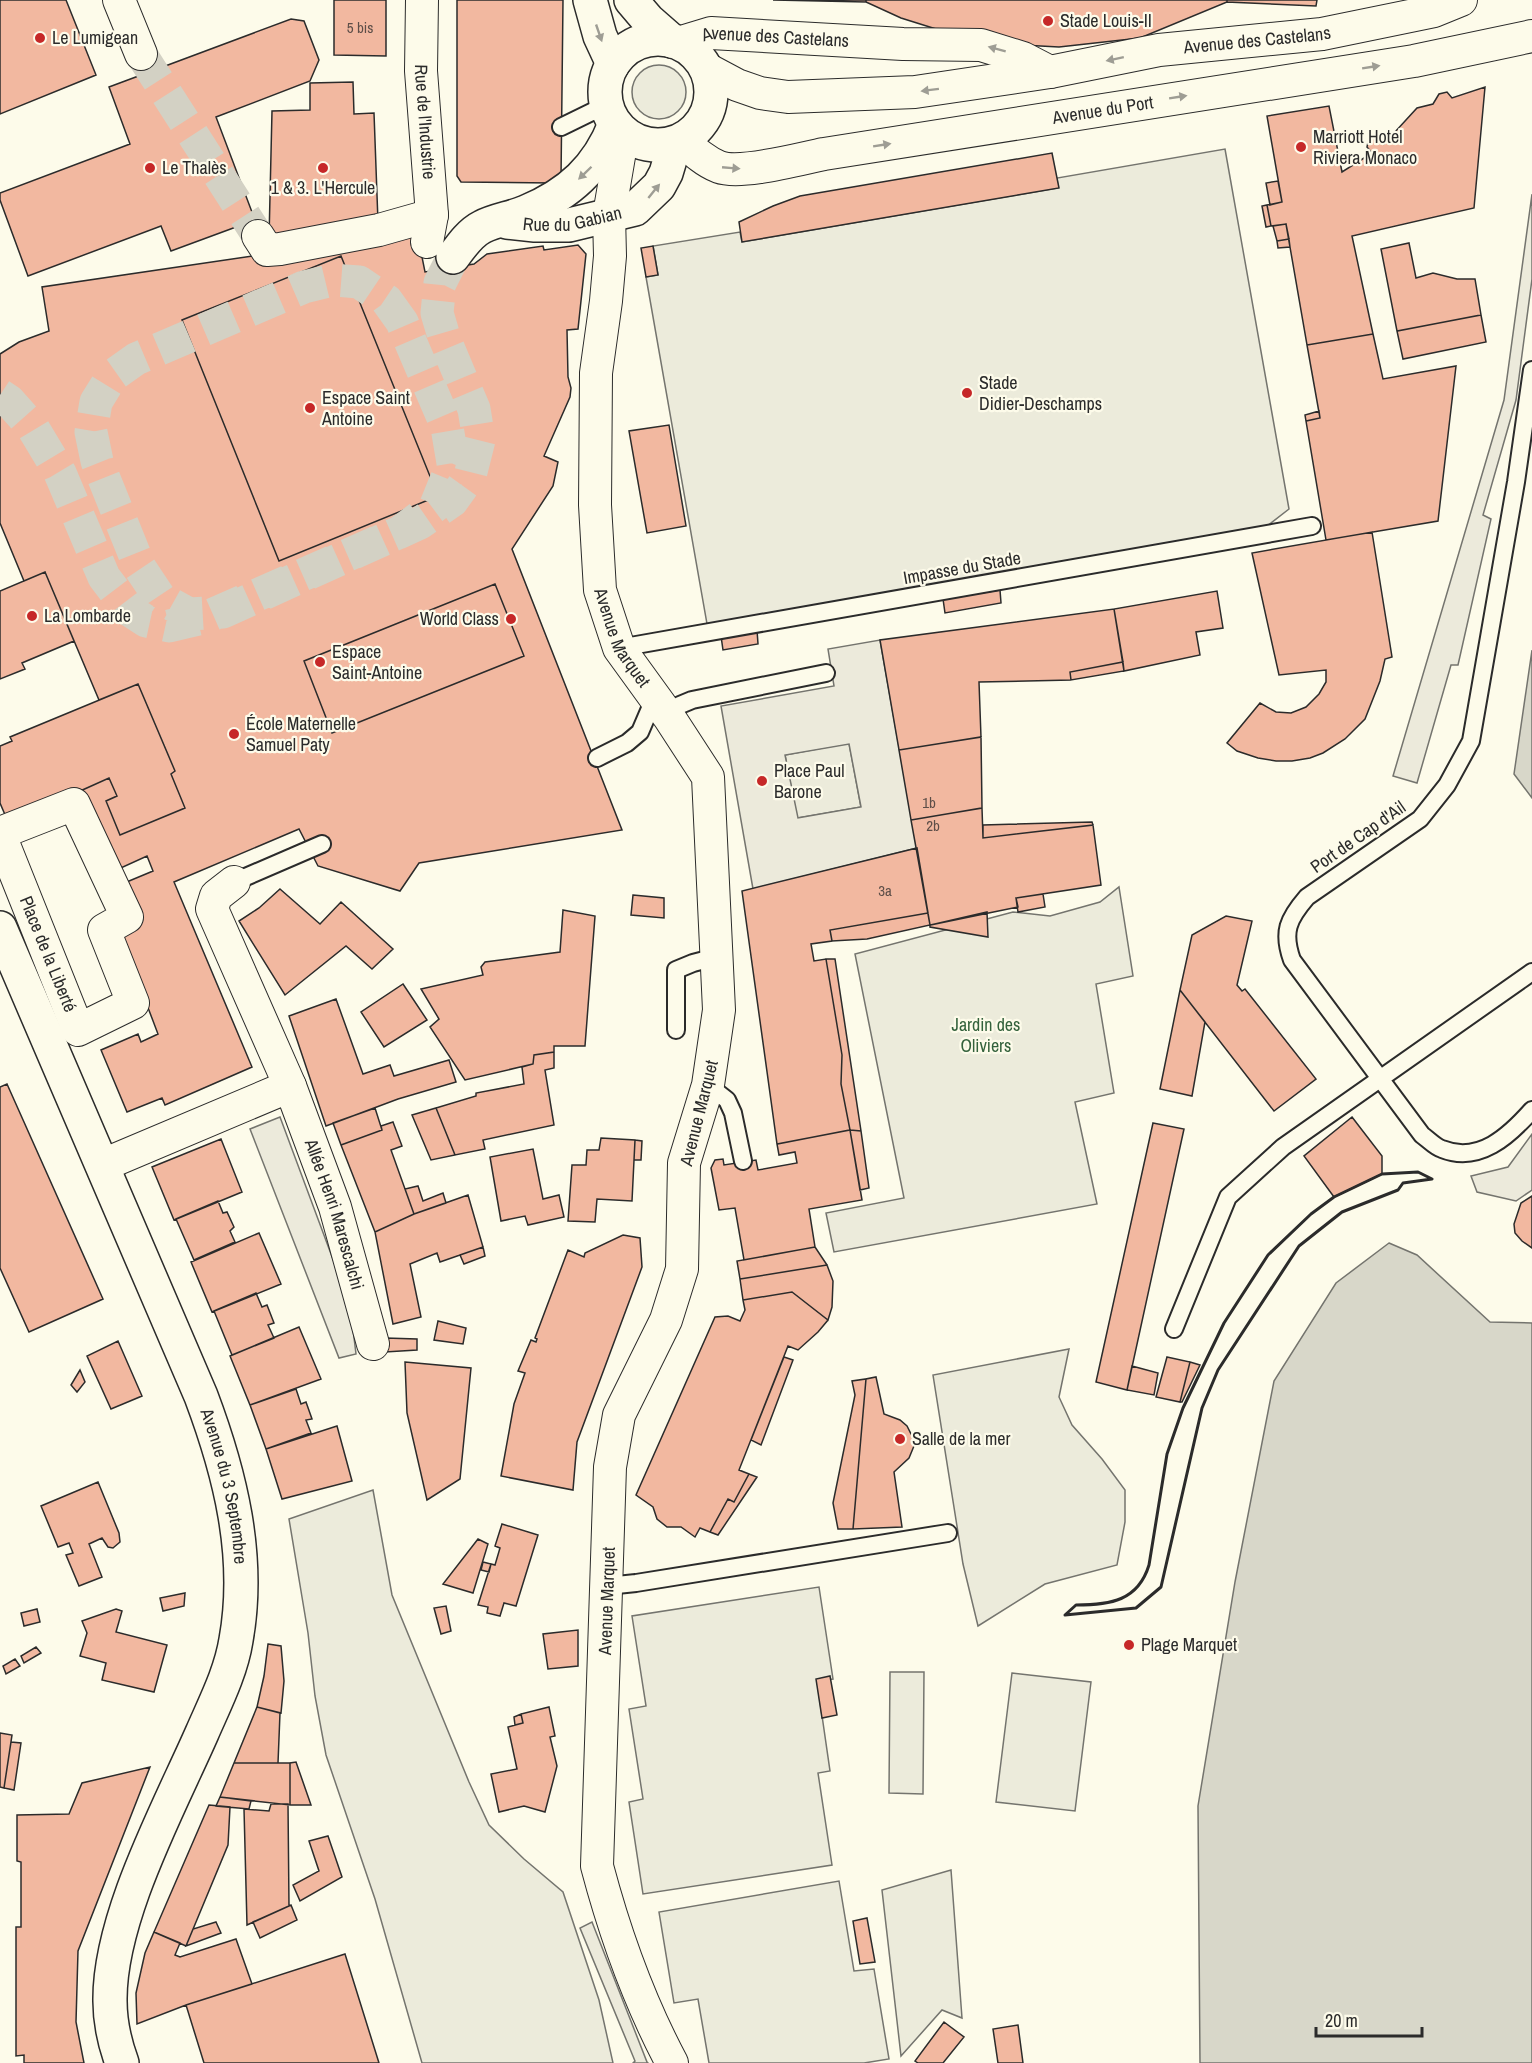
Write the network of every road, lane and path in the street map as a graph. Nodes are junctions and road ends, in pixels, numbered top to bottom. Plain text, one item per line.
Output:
1 (118, 0) edge
2 (422, 0) edge
3 (590, 0) edge
4 (631, 0) edge
5 (1461, 0) edge
6 (1532, 36) edge
7 (675, 41) junction
8 (141, 54) tunnel mouth
9 (613, 64) junction
10 (706, 69) junction
11 (1050, 72) junction
12 (615, 121) junction
13 (561, 127) dead end
14 (678, 141) junction
15 (609, 215) junction
16 (502, 221) junction
17 (258, 236) tunnel mouth
18 (440, 239) junction
19 (1532, 370) edge
20 (1312, 526) dead end
21 (619, 648) junction
22 (826, 673) dead end
23 (662, 707) junction
24 (597, 758) dead end
25 (0, 834) edge
26 (322, 844) dead end
27 (234, 882) joint
28 (0, 928) edge
29 (716, 957) junction
30 (1532, 972) edge
31 (675, 1030) dead end
32 (1381, 1078) junction
33 (708, 1085) junction
34 (290, 1086) junction
35 (1532, 1110) edge
36 (743, 1161) dead end
37 (103, 1165) junction
38 (1174, 1329) dead end
39 (373, 1344) dead end
40 (948, 1533) dead end
41 (607, 1586) junction
42 (122, 2063) edge
43 (672, 2063) edge

1 - 8 street
2 - 18 street, Rue de l'Industrie
3 -> 9 main road
4 - 7 main road
5 -> 11 street, Avenue des Castelans
14 -> 6 street, Avenue du Port
7 - 9 main road
7 - 10 main road
11 -> 7 street, Avenue des Castelans
9 - 12 main road
11 -> 10 street, Avenue des Castelans
10 - 14 main road
12 - 13 lane
12 - 14 main road
12 - 15 street, Avenue Marquet
12 -> 16 main road, Rue du Gabian
15 -> 14 main road, Rue du Gabian
15 - 16 main road, Rue du Gabian
15 - 21 street, Avenue Marquet
16 - 18 main road, Rue du Gabian
17 - 18 street, Rue du Gabian
19 - 32 lane, Port de Cap d'Ail
20 - 21 lane, Impasse du Stade
21 - 23 street, Avenue Marquet
22 - 23 lane
23 - 24 lane
23 - 29 street, Avenue Marquet
25 - 25 street, Place de la Liberté
26 - 27 lane
27 - 34 street, Allée Henri Marescalchi
28 - 37 main road, Avenue du 3 Septembre
29 - 31 lane
29 - 33 street, Avenue Marquet
30 - 32 lane
32 - 35 lane, Port de Cap d'Ail
32 - 38 lane
33 - 36 lane
33 - 41 street, Avenue Marquet
34 - 37 street
34 - 39 street, Allée Henri Marescalchi
37 - 42 main road, Avenue du 3 Septembre
40 - 41 lane
41 - 43 street, Avenue Marquet

